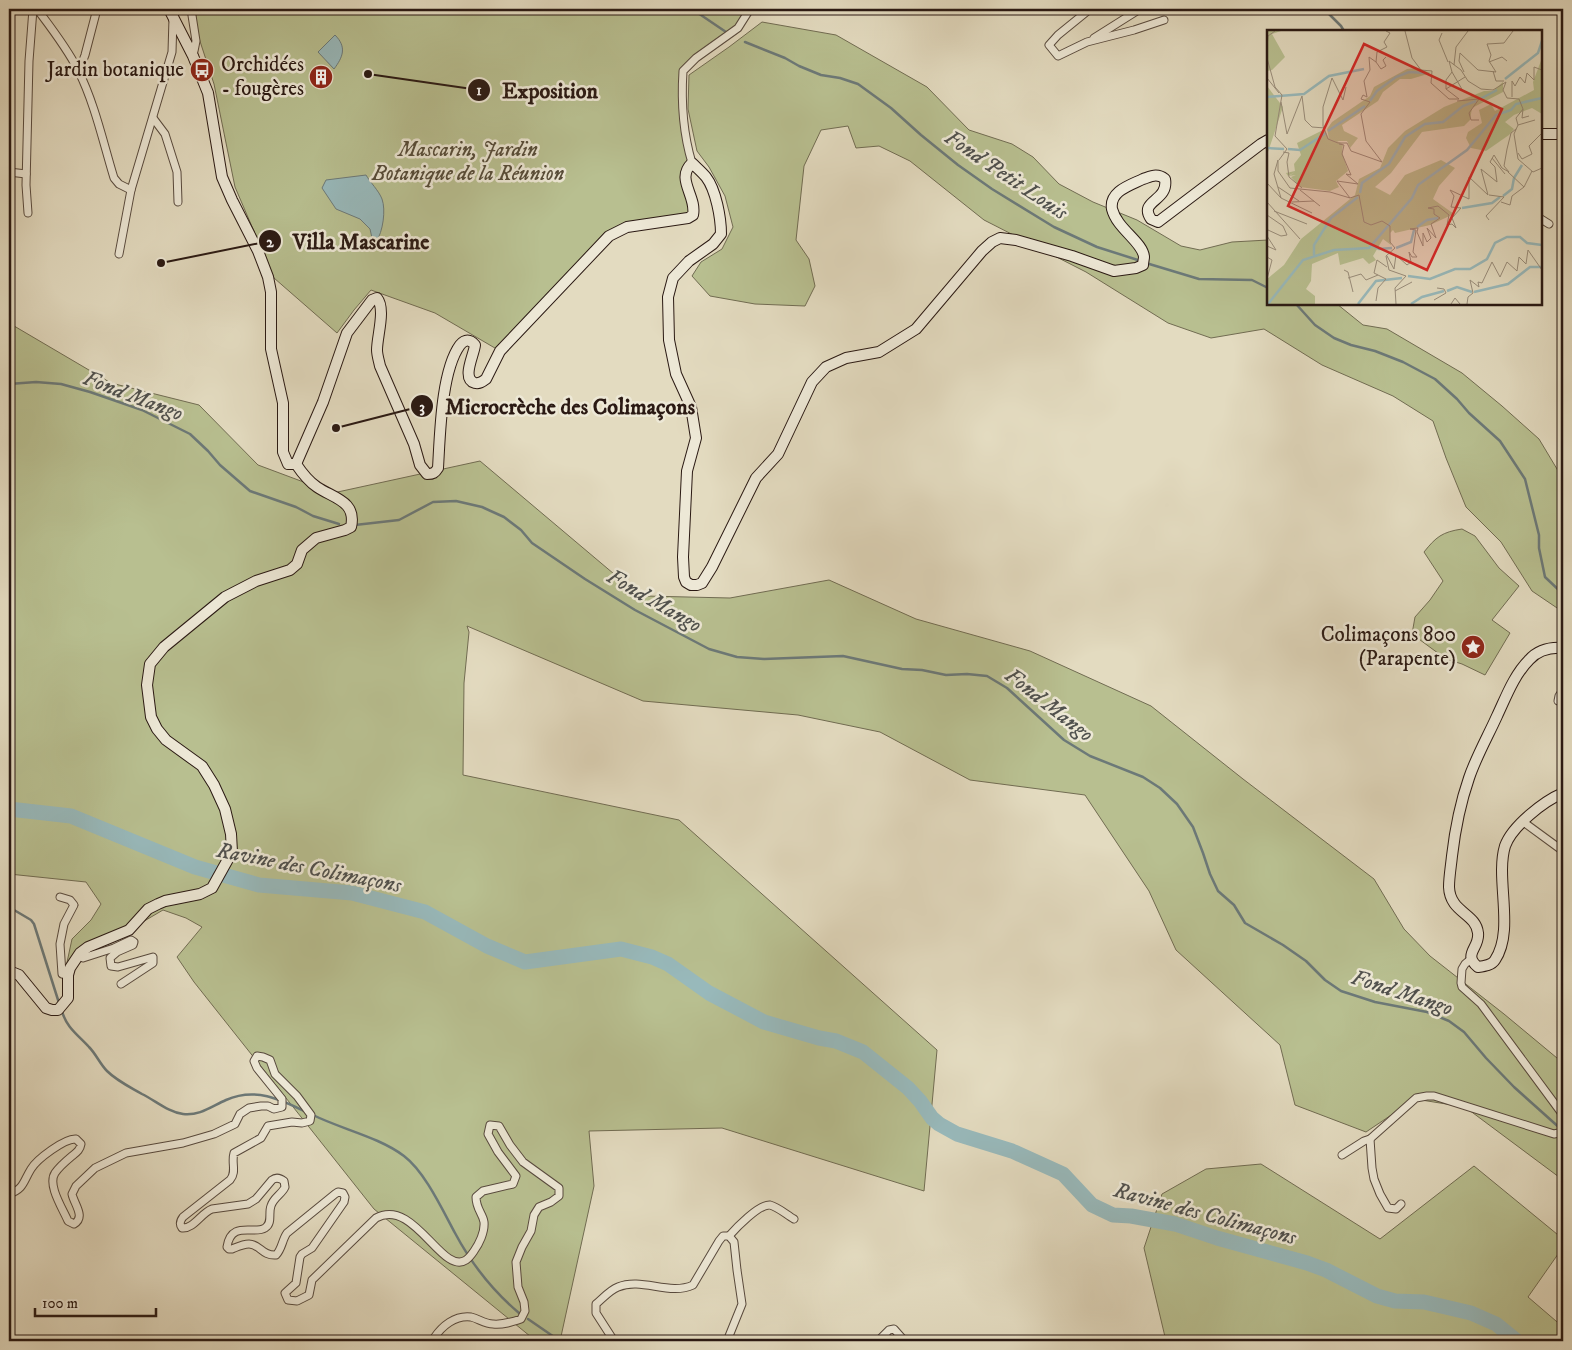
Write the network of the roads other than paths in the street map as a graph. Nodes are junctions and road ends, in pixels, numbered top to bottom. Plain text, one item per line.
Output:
1 (33, 9) edge
2 (37, 9) edge
3 (97, 9) edge
4 (191, 9) edge
5 (750, 9) edge
6 (1090, 9) edge
7 (1140, 9) edge
8 (171, 13) edge
9 (1164, 20) dead end
10 (1087, 42) junction
11 (193, 56) junction
12 (79, 71) junction
13 (153, 118) junction
14 (1542, 134) edge
15 (1563, 134) edge
16 (1267, 141) edge
17 (692, 163) junction
18 (9, 172) edge
19 (26, 174) junction
20 (131, 190) junction
21 (178, 202) dead end
22 (28, 213) dead end
23 (1542, 220) edge
24 (1549, 224) dead end
25 (119, 254) dead end
26 (296, 464) junction
27 (1563, 648) edge
28 (1563, 690) edge
29 (1558, 701) dead end
30 (1563, 793) edge
31 (1522, 821) junction
32 (1563, 851) edge
33 (60, 897) dead end
34 (80, 953) junction
35 (1472, 959) junction
36 (9, 970) edge
37 (68, 975) junction
38 (121, 984) dead end
39 (1563, 1115) edge
40 (1563, 1132) edge
41 (1370, 1139) junction
42 (1342, 1155) dead end
43 (9, 1194) edge
44 (1401, 1204) dead end
45 (794, 1219) dead end
46 (729, 1236) junction
47 (435, 1341) edge
48 (614, 1341) edge
49 (727, 1341) edge
50 (878, 1341) edge
51 (903, 1341) edge

1 - 19 street
2 - 12 street
3 - 12 street
4 - 11 street
5 - 17 street
6 - 10 street
7 - 10 street
8 - 11 main road
8 - 13 street
9 - 10 street
11 - 26 main road
12 - 20 street
13 - 20 street
13 - 21 street
14 - 15 main road
16 - 17 main road
17 - 26 main road
18 - 19 street
19 - 22 street
20 - 25 street
23 - 24 street
26 - 34 main road
27 - 35 main road
28 - 29 street
30 - 31 main road
31 - 32 street
31 - 35 main road
33 - 37 street
34 - 37 main road
34 - 38 street
35 - 39 street
36 - 37 main road
40 - 41 street
41 - 42 street
41 - 44 street
43 - 47 street
45 - 46 street
46 - 48 street
46 - 49 street
50 - 51 street

